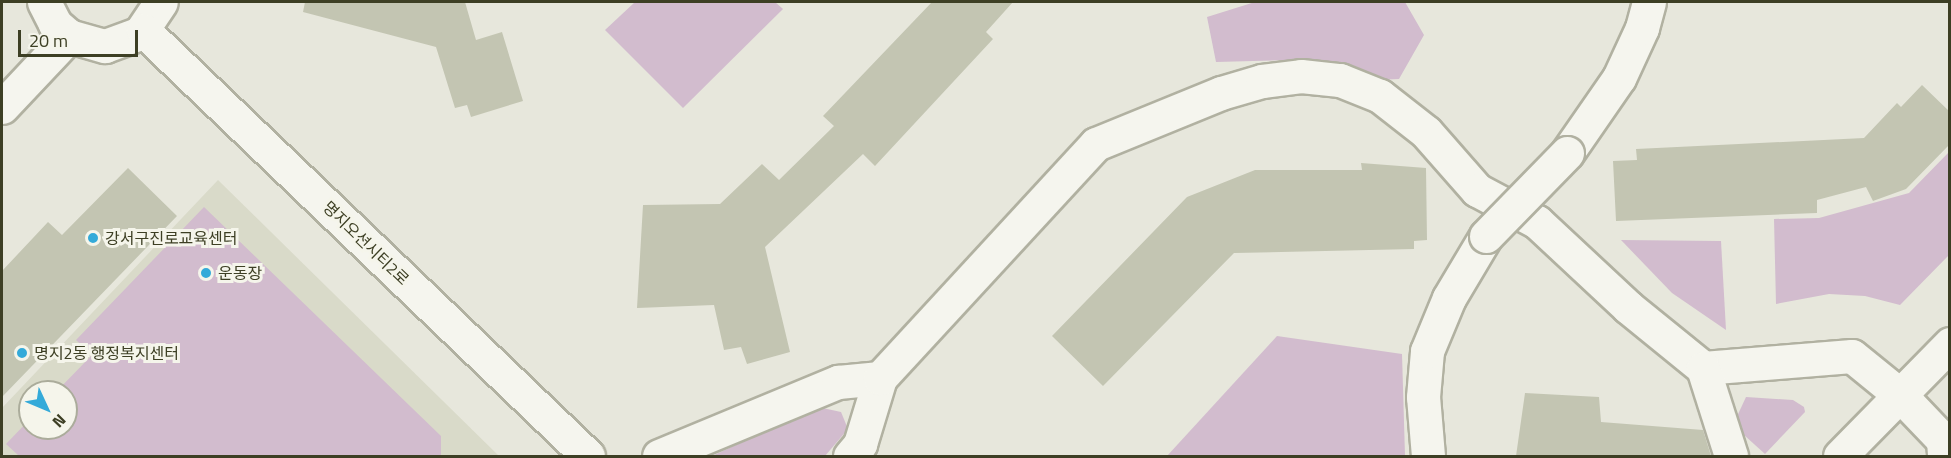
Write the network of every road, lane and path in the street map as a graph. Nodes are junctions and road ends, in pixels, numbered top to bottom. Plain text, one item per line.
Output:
1 (44, 2) edge
2 (161, 2) edge
3 (1649, 2) edge
4 (143, 30) junction
5 (69, 36) junction
6 (2, 107) edge
7 (1950, 344) edge
8 (1703, 368) junction
9 (880, 378) junction
10 (1900, 395) junction
11 (588, 456) edge
12 (659, 456) edge
13 (850, 456) edge
14 (1428, 456) edge
15 (1731, 456) edge
16 (1840, 456) edge
17 (1944, 456) edge

1 - 5 street
2 - 4 street
3 - 14 street, bridge
4 - 5 street
4 - 11 street, 명지오션시티2로
5 - 6 street
7 - 10 street
8 - 9 street
8 - 10 street
8 - 15 street
9 - 12 street
9 - 13 street
10 - 16 street
10 - 17 street

